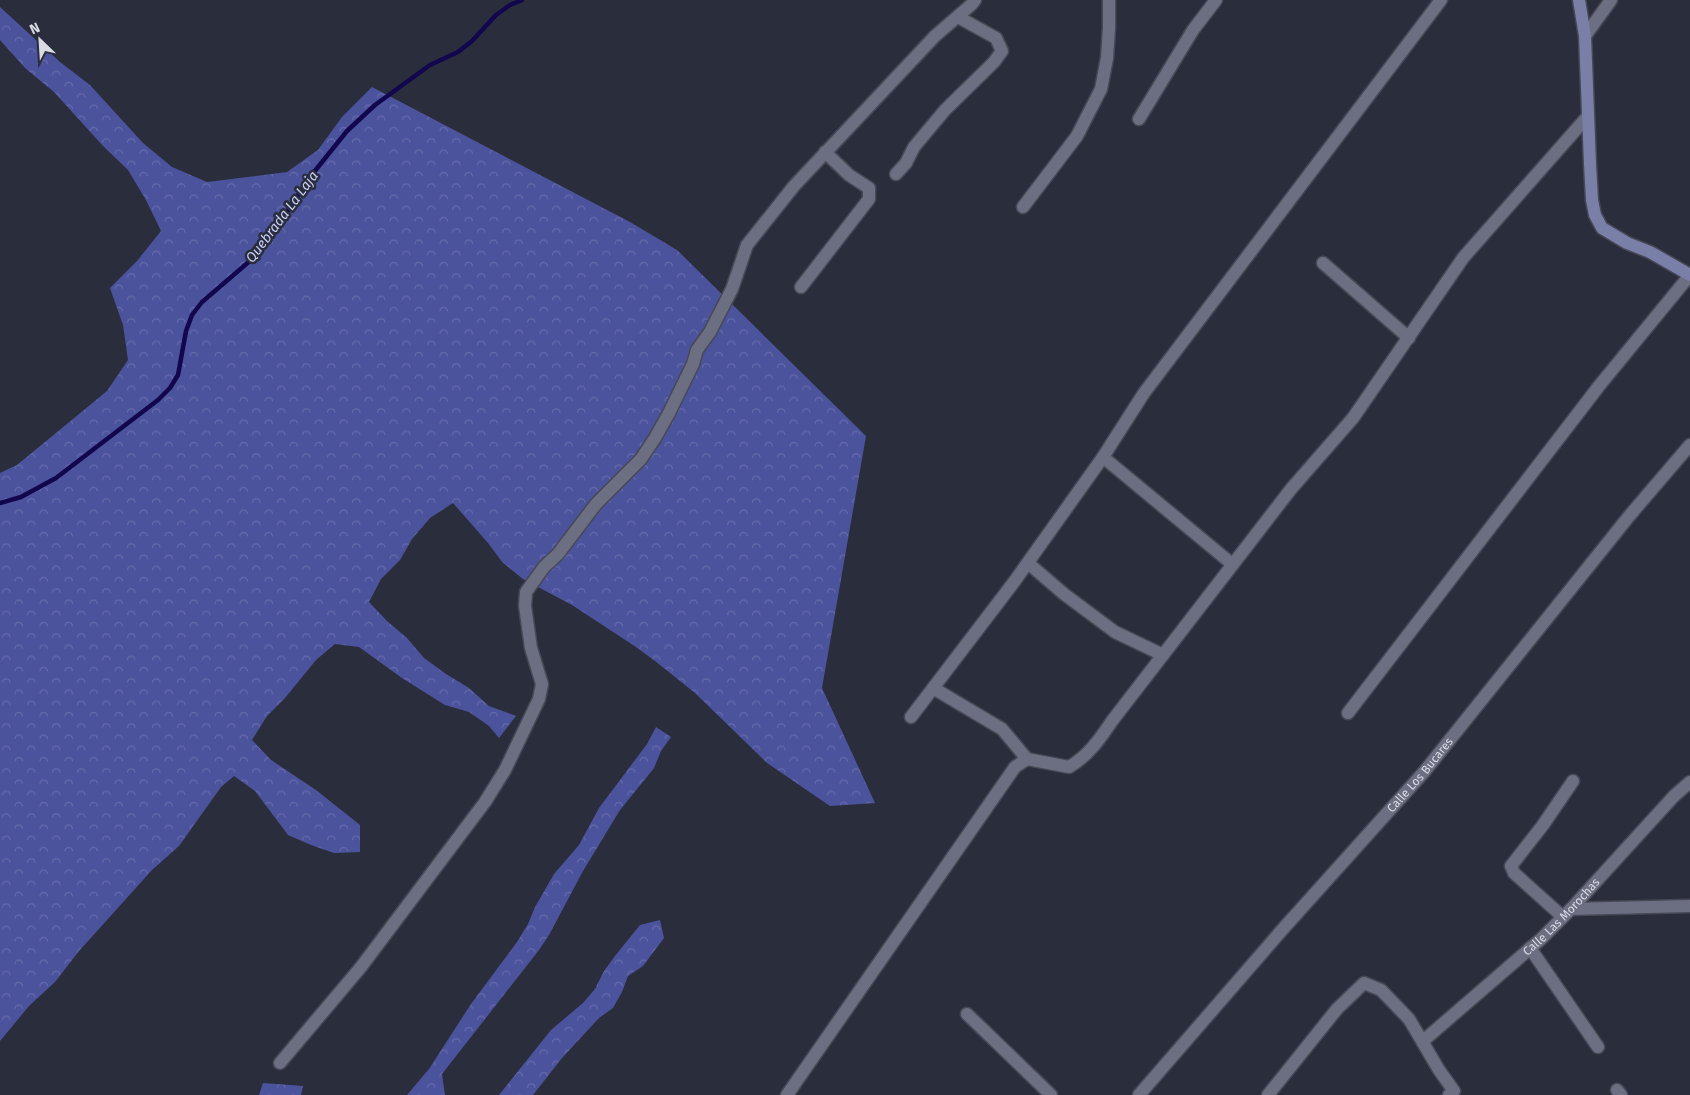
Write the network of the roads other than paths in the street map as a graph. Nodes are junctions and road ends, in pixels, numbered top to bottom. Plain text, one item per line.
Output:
1 (975, 0) edge
2 (1109, 0) edge
3 (1117, 0) edge
4 (1216, 0) edge
5 (1441, 0) edge
6 (1579, 0) edge
7 (1611, 0) edge
8 (1110, 15) junction
9 (958, 17) junction
10 (1585, 36) junction
11 (1588, 116) junction
12 (1139, 119) dead end
13 (825, 152) junction
14 (896, 174) dead end
15 (1023, 207) dead end
16 (1323, 264) dead end
17 (1690, 275) edge
18 (801, 287) dead end
19 (1409, 338) junction
20 (1690, 445) edge
21 (1103, 458) junction
22 (1028, 562) junction
23 (1232, 564) junction
24 (1163, 654) junction
25 (933, 688) junction
26 (1348, 713) dead end
27 (911, 717) dead end
28 (1027, 759) junction
29 (1573, 781) dead end
30 (1690, 782) edge
31 (1690, 792) edge
32 (1674, 796) junction
33 (1690, 906) edge
34 (1567, 913) junction
35 (1530, 948) junction
36 (967, 1014) dead end
37 (1423, 1040) junction
38 (1598, 1047) dead end
39 (280, 1063) dead end
40 (787, 1095) edge
41 (1051, 1095) edge
42 (1139, 1095) edge
43 (1268, 1095) edge
44 (1449, 1095) edge

1 - 9 street
2 - 8 street
3 - 8 street
4 - 12 street
5 - 21 street
6 - 10 street
7 - 10 street
8 - 15 street
9 - 13 street
9 - 14 street
10 - 11 street
11 - 17 street
11 - 19 street
13 - 18 street
13 - 39 street
16 - 19 street
17 - 26 street
19 - 23 street
20 - 42 street, Calle Los Bucares
21 - 22 street
21 - 23 street
22 - 24 street
22 - 25 street
23 - 24 street
24 - 28 street
25 - 27 street
25 - 28 street
28 - 40 street
29 - 34 street
30 - 32 street, Calle Las Morochas
31 - 32 street
32 - 34 street, Calle Las Morochas
33 - 34 street
34 - 35 street, Calle Las Morochas
35 - 37 street, Calle Las Morochas
35 - 38 street
36 - 41 street
37 - 43 street
37 - 44 street

